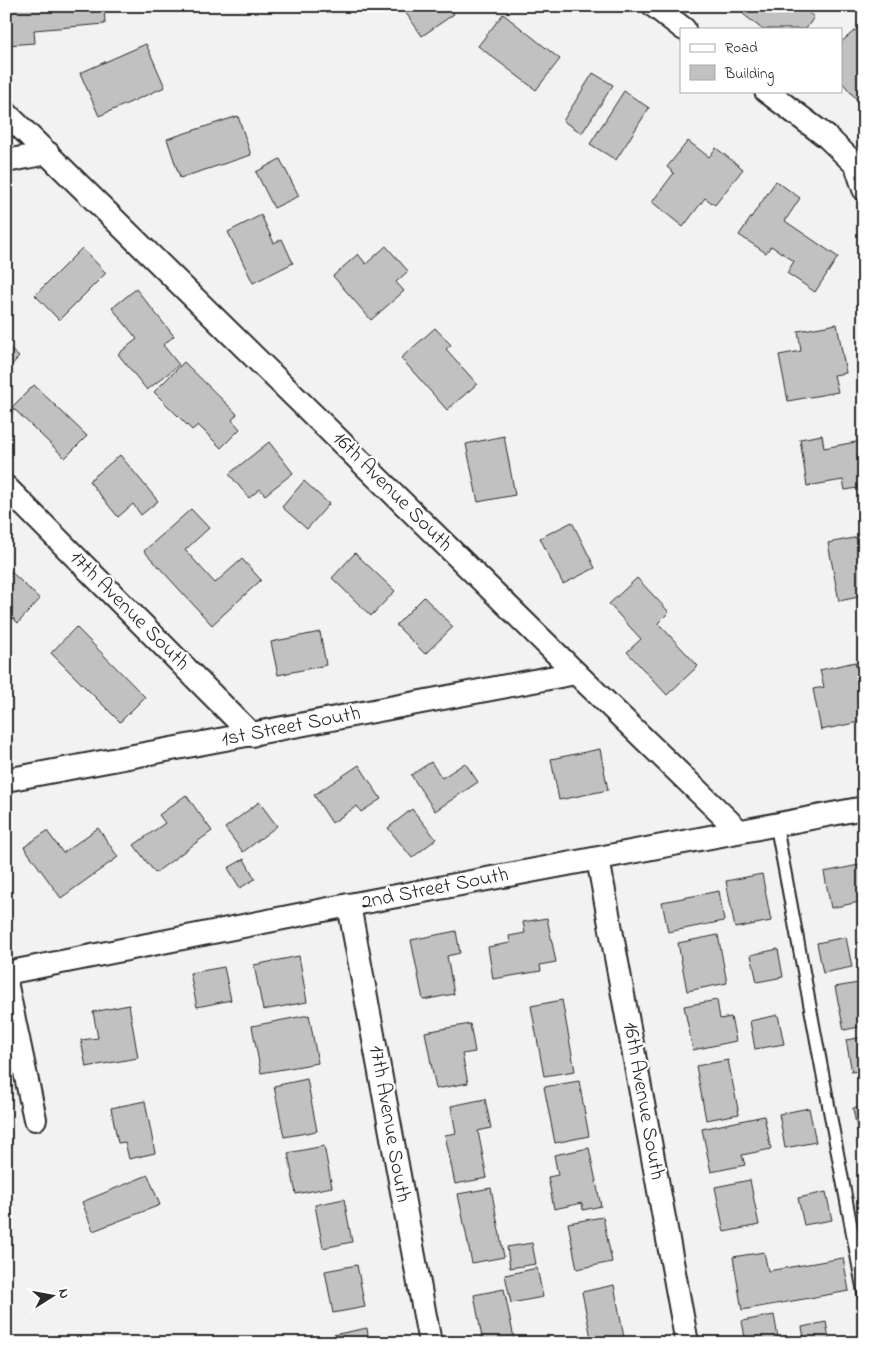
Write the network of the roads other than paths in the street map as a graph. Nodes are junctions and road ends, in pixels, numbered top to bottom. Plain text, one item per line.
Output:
1 (654, 6) edge
2 (683, 28) edge
3 (767, 92) edge
4 (6, 113) edge
5 (48, 153) junction
6 (6, 161) edge
7 (864, 189) edge
8 (6, 487) edge
9 (576, 673) junction
10 (252, 734) junction
11 (6, 780) edge
12 (864, 808) edge
13 (776, 824) junction
14 (738, 830) junction
15 (598, 859) junction
16 (349, 905) junction
17 (6, 973) edge
18 (6, 982) edge
19 (35, 1119) dead end
20 (864, 1295) edge
21 (430, 1343) edge
22 (687, 1343) edge

1 - 2 street
3 - 7 street
4 - 5 street, 16th Avenue South
5 - 6 street
5 - 9 street, 16th Avenue South
8 - 10 street, 17th Avenue South
9 - 10 street, 1st Street South
9 - 14 street, 16th Avenue South
10 - 11 street, 1st Street South
12 - 13 street, 2nd Street South
13 - 14 street, 2nd Street South
13 - 20 lane
14 - 15 street, 2nd Street South
15 - 16 street, 2nd Street South
15 - 22 street, 16th Avenue South
16 - 17 street, 2nd Street South
16 - 21 street, 17th Avenue South
18 - 19 street

